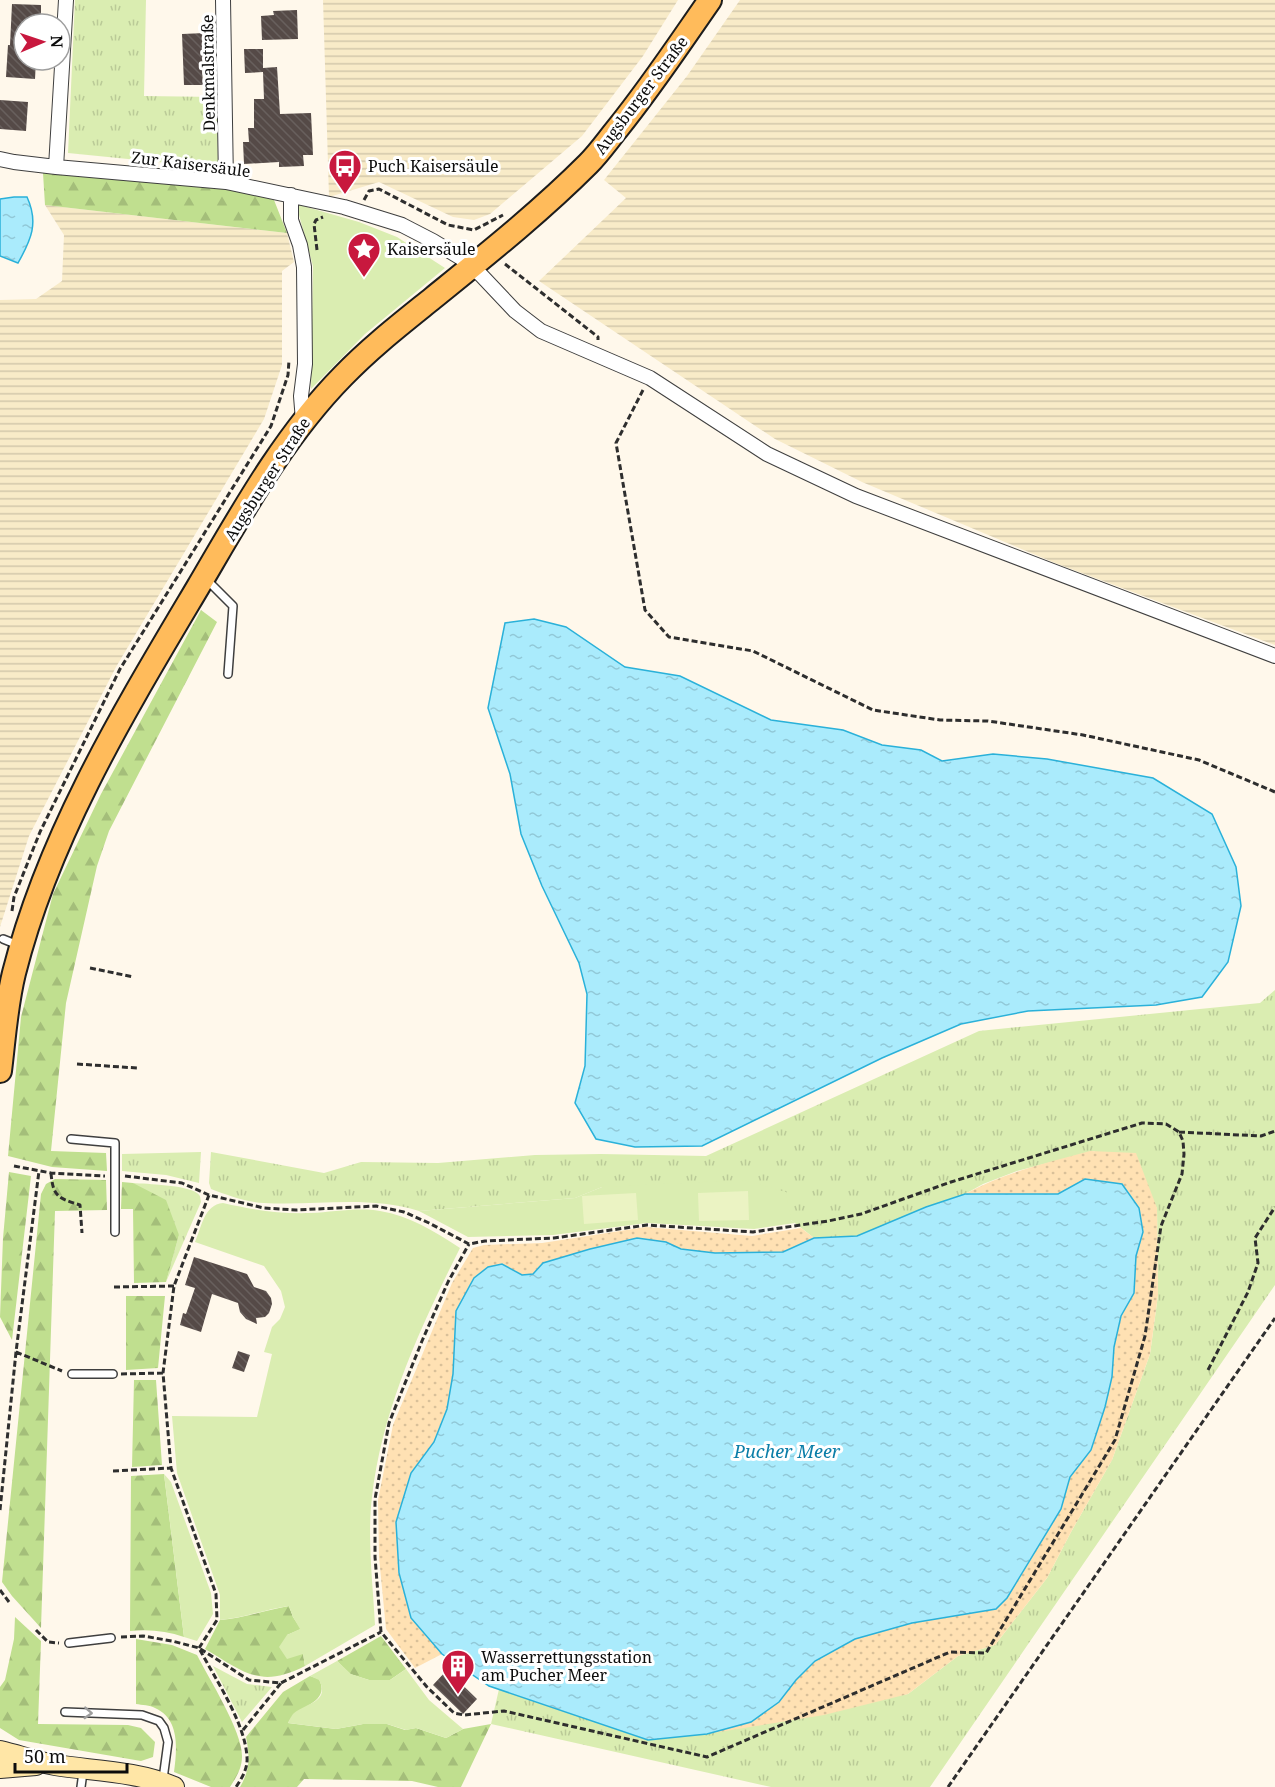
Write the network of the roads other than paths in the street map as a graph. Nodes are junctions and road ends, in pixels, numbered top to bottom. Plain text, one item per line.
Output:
1 (66, 0) edge
2 (223, 0) edge
3 (710, 0) edge
4 (0, 159) edge
5 (56, 167) junction
6 (226, 182) junction
7 (291, 195) junction
8 (472, 266) junction
9 (303, 421) junction
10 (204, 577) junction
11 (1275, 656) edge
12 (228, 674) dead end
13 (0, 1071) edge
14 (71, 1139) dead end
15 (115, 1232) dead end
16 (72, 1374) road end
17 (113, 1374) road end
18 (111, 1638) road end
19 (69, 1643) road end
20 (65, 1712) dead end
21 (0, 1751) edge
22 (52, 1764) junction
23 (0, 1768) edge
24 (82, 1777) edge
25 (168, 1784) edge

1 - 5 street
2 - 6 street, Denkmalstraße
3 - 8 main road, Augsburger Straße
4 - 5 street, Zur Kaisersäule
5 - 6 street, Zur Kaisersäule
6 - 7 street, Zur Kaisersäule
7 - 8 street, Zur Kaisersäule
7 - 9 street
8 - 9 main road, Augsburger Straße
8 - 11 street, Zur Kaisersäule
9 - 10 main road, Augsburger Straße
10 - 12 lane
10 - 13 main road, Augsburger Straße
14 - 15 lane
16 - 17 lane
18 - 19 lane
20 -> 25 lane
21 - 22 main road
22 - 23 main road
22 - 24 main road
24 - 25 main road

